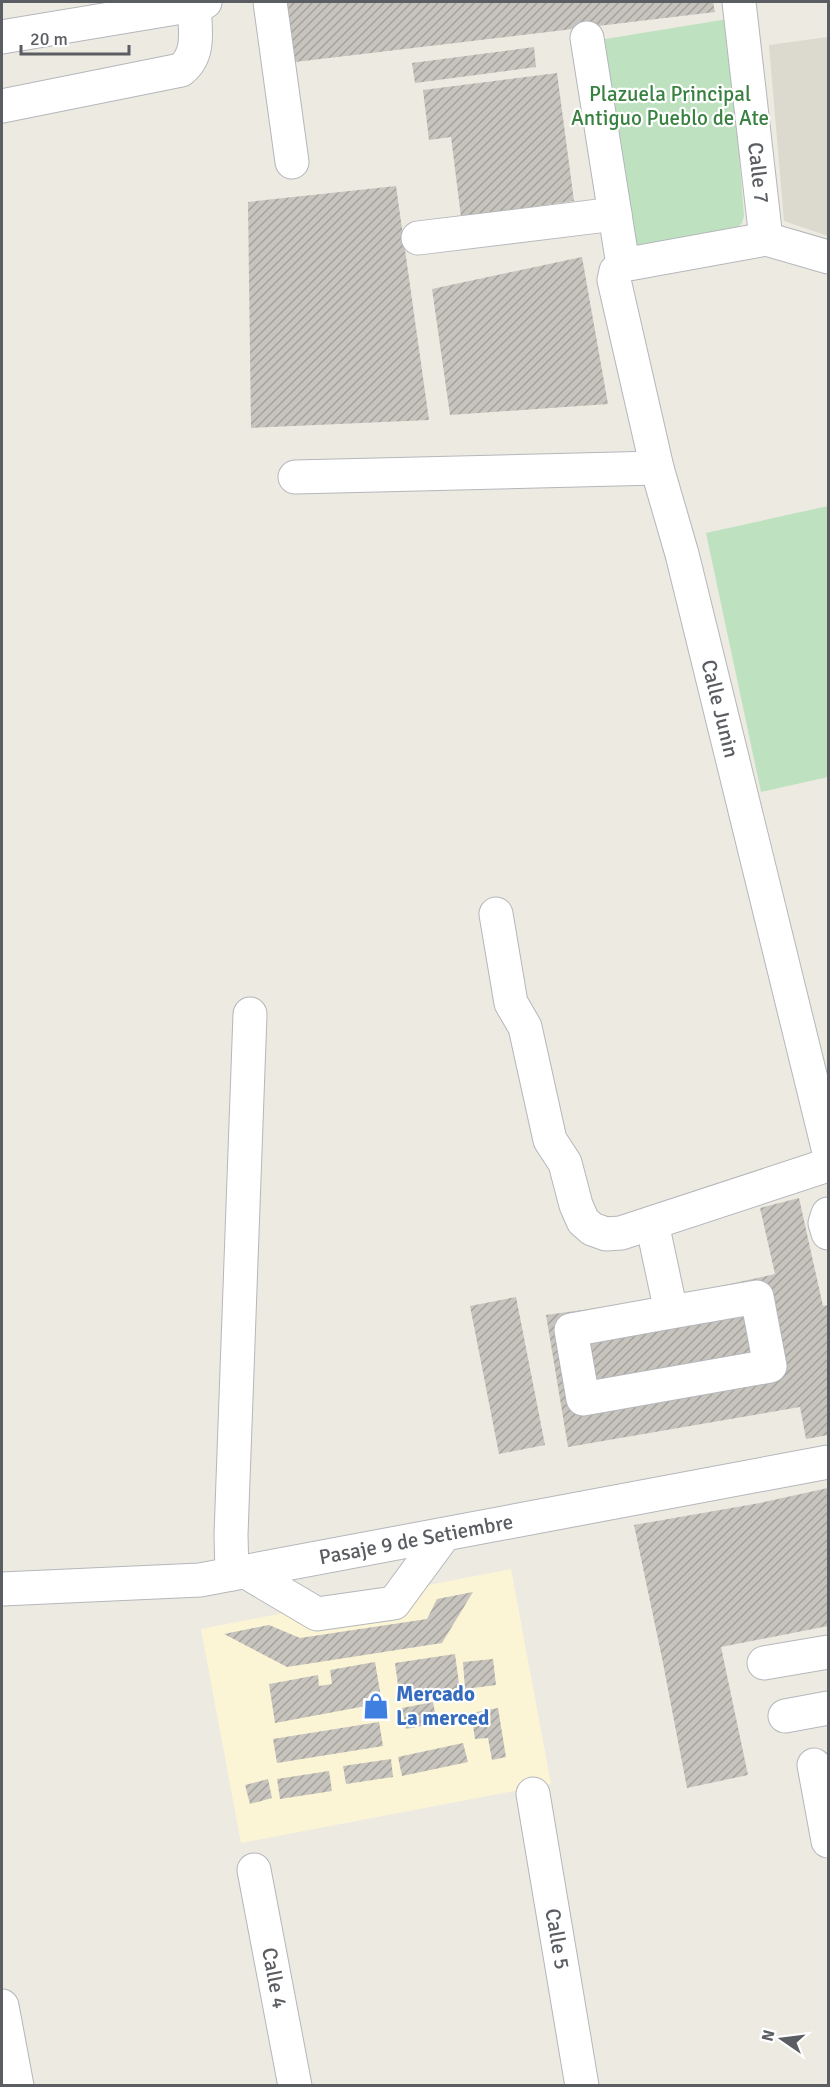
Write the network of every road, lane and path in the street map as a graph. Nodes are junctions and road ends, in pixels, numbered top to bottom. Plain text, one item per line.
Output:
1 (270, 2) edge
2 (739, 2) edge
3 (200, 3) edge
4 (2, 37) edge
5 (587, 38) dead end
6 (2, 106) edge
7 (292, 162) dead end
8 (615, 214) junction
9 (418, 238) dead end
10 (766, 239) junction
11 (828, 257) edge
12 (619, 268) junction
13 (657, 468) junction
14 (296, 477) dead end
15 (496, 914) dead end
16 (250, 1014) dead end
17 (828, 1148) edge
18 (828, 1165) edge
19 (828, 1214) edge
20 (652, 1223) junction
21 (828, 1233) edge
22 (671, 1312) junction
23 (828, 1462) edge
24 (444, 1535) junction
25 (239, 1573) junction
26 (2, 1589) edge
27 (828, 1652) edge
28 (764, 1663) dead end
29 (828, 1708) edge
30 (785, 1716) dead end
31 (814, 1765) dead end
32 (533, 1794) dead end
33 (828, 1841) edge
34 (254, 1869) dead end
35 (2, 2006) edge
36 (17, 2085) edge
37 (296, 2085) edge
38 (582, 2085) edge

1 - 7 street
2 - 10 street, Calle 7
3 - 4 street
3 - 6 street
5 - 8 street, Calle Junin
8 - 9 street
8 - 12 street, Calle Junin
10 - 11 street
10 - 12 street
12 - 13 street, Calle Junin
13 - 14 street
13 - 17 street, Calle Junin
15 - 20 street
16 - 25 street
18 - 20 street
19 - 21 street
20 - 22 street
22 - 22 street
23 - 24 street, Pasaje 9 de Setiembre
24 - 25 street, Pasaje 9 de Setiembre
24 - 25 street
25 - 26 street, Pasaje 9 de Setiembre
27 - 28 street
29 - 30 street
31 - 33 street
32 - 38 street, Calle 5
34 - 37 street, Calle 4
35 - 36 street

